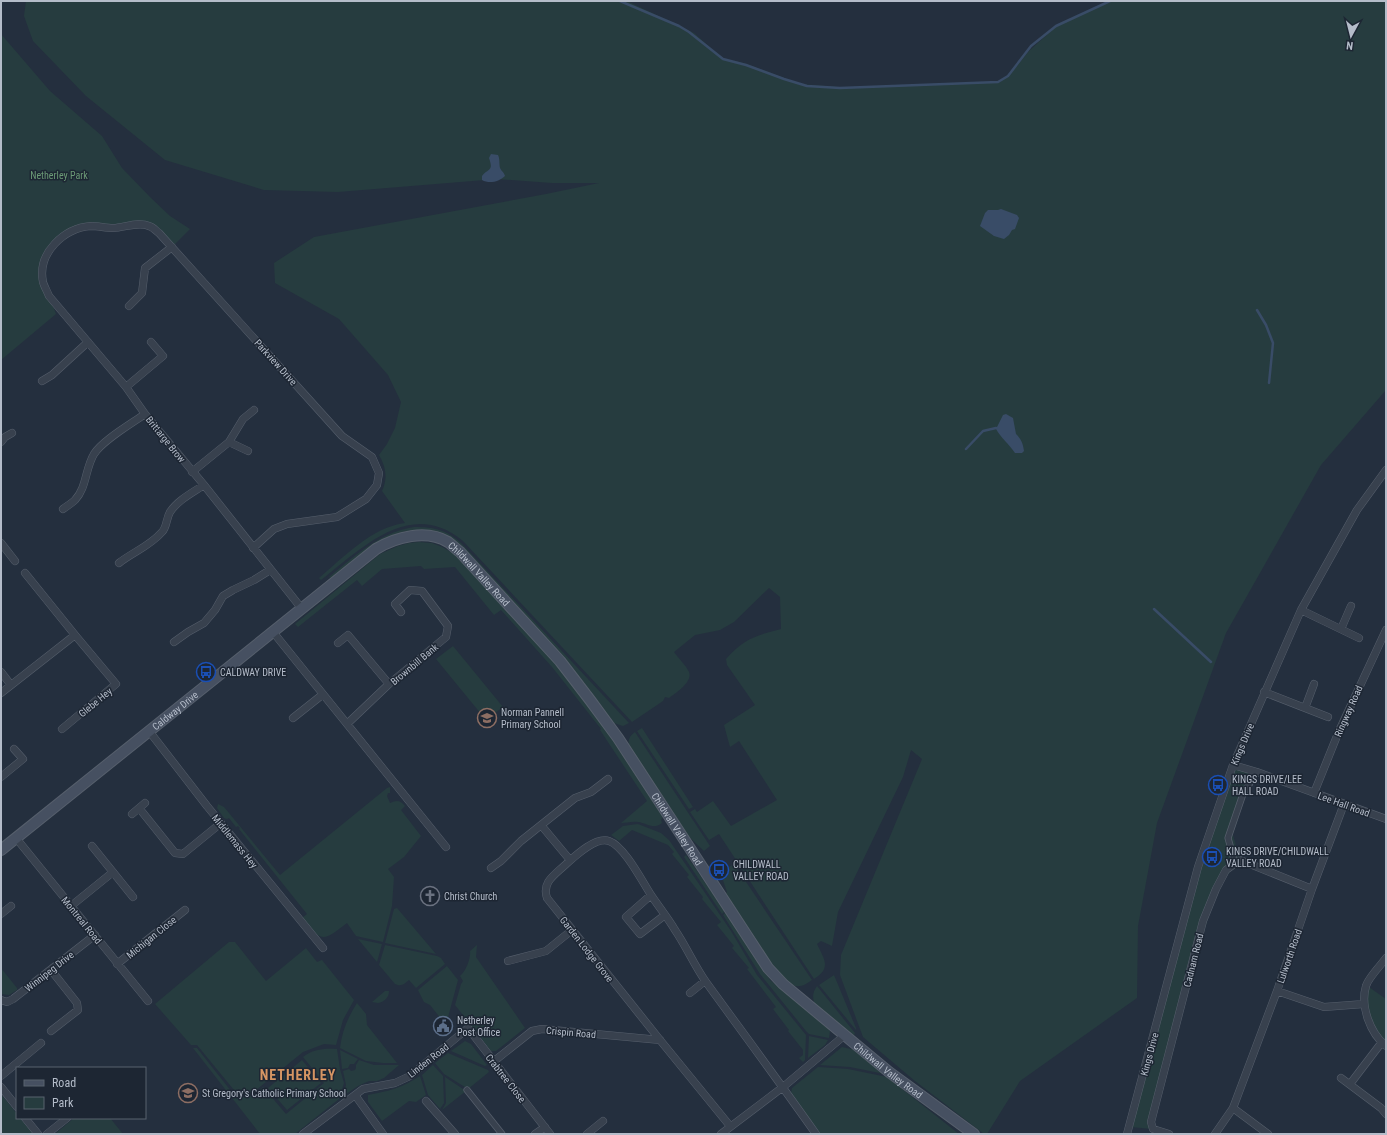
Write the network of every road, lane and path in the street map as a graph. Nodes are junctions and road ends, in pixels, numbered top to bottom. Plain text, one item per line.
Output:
1 (172, 247) junction
2 (43, 264) joint
3 (129, 306) dead end
4 (88, 342) junction
5 (151, 342) dead end
6 (42, 381) dead end
7 (126, 387) junction
8 (254, 410) dead end
9 (145, 414) junction
10 (12, 433) dead end
11 (1, 442) edge
12 (229, 442) junction
13 (248, 451) dead end
14 (1386, 470) edge
15 (192, 472) junction
16 (204, 485) junction
17 (63, 509) dead end
18 (387, 542) joint
19 (1, 543) edge
20 (253, 548) junction
21 (15, 560) dead end
22 (119, 563) dead end
23 (270, 570) junction
24 (25, 573) dead end
25 (1352, 606) dead end
26 (302, 609) junction
27 (1301, 610) junction
28 (401, 612) dead end
29 (1341, 629) junction
30 (1386, 630) edge
31 (273, 632) junction
32 (75, 635) junction
33 (1359, 638) dead end
34 (174, 642) dead end
35 (338, 643) dead end
36 (1, 672) edge
37 (389, 684) junction
38 (1314, 684) dead end
39 (11, 685) junction
40 (1264, 692) junction
41 (1, 693) edge
42 (322, 695) junction
43 (1305, 708) junction
44 (1328, 717) dead end
45 (293, 718) dead end
46 (347, 724) junction
47 (62, 729) dead end
48 (149, 731) junction
49 (14, 749) dead end
50 (1233, 765) junction
51 (1257, 772) junction
52 (1, 777) edge
53 (608, 780) dead end
54 (1314, 793) junction
55 (145, 803) dead end
56 (1344, 804) junction
57 (139, 808) junction
58 (132, 814) dead end
59 (1386, 819) edge
60 (221, 823) junction
61 (541, 825) junction
62 (16, 838) junction
63 (92, 846) dead end
64 (446, 847) dead end
65 (1, 850) edge
66 (570, 860) junction
67 (1235, 863) junction
68 (491, 868) dead end
69 (113, 872) junction
70 (1312, 889) junction
71 (651, 895) junction
72 (133, 897) dead end
73 (11, 906) dead end
74 (71, 906) junction
75 (185, 910) dead end
76 (1, 914) edge
77 (665, 915) junction
78 (572, 930) junction
79 (94, 935) junction
80 (323, 948) dead end
81 (1386, 958) edge
82 (508, 961) dead end
83 (117, 964) junction
84 (51, 970) junction
85 (705, 981) junction
86 (1277, 991) junction
87 (690, 993) dead end
88 (1, 1000) edge
89 (148, 1002) dead end
90 (1364, 1004) junction
91 (468, 1028) joint
92 (51, 1031) dead end
93 (844, 1035) junction
94 (660, 1040) junction
95 (41, 1043) dead end
96 (1384, 1044) edge
97 (493, 1062) junction
98 (1, 1076) edge
99 (1341, 1078) dead end
100 (1350, 1084) junction
101 (1, 1087) edge
102 (783, 1087) junction
103 (467, 1090) dead end
104 (355, 1095) junction
105 (426, 1100) dead end
106 (16, 1106) edge
107 (1233, 1108) junction
108 (1386, 1114) edge
109 (26, 1119) edge
110 (66, 1119) edge
111 (603, 1121) dead end
112 (730, 1126) junction
113 (545, 1127) junction
114 (452, 1133) edge
115 (38, 1134) edge
116 (47, 1134) edge
117 (303, 1134) edge
118 (383, 1134) edge
119 (502, 1134) edge
120 (535, 1134) edge
121 (550, 1134) edge
122 (587, 1134) edge
123 (721, 1134) edge
124 (816, 1134) edge
125 (974, 1134) edge
126 (1127, 1134) edge
127 (1169, 1134) edge
128 (1215, 1134) edge
129 (1268, 1134) edge

1 - 2 street, Parkview Drive
1 - 3 street
1 - 20 street, Parkview Drive
2 - 4 street, Brittarge Brow
4 - 6 street
4 - 7 street, Brittarge Brow
5 - 7 street
7 - 9 street, Brittarge Brow
8 - 12 street
9 - 15 street, Brittarge Brow
9 - 17 street
10 - 11 street
12 - 13 street
12 - 15 street
14 - 27 street, Kings Drive
15 - 16 street, Brittarge Brow
16 - 20 street, Brittarge Brow
16 - 22 street
18 - 26 main road, Caldway Drive
18 - 93 main road, Childwall Valley Road
19 - 21 street
20 - 23 street, Brittarge Brow
23 - 26 street, Brittarge Brow
23 - 34 street
24 - 32 street, Glebe Hey
25 - 29 street
26 - 31 main road, Caldway Drive
27 - 29 street
27 - 40 street, Kings Drive
28 - 37 street, Brownbill Bank
29 - 33 street
30 - 54 street, Ringway Road
31 - 42 street
31 - 48 main road, Caldway Drive
32 - 39 street
32 - 47 street, Glebe Hey
35 - 37 street
36 - 39 street
37 - 46 street, Brownbill Bank
38 - 43 street
39 - 41 street
40 - 43 street
40 - 50 street, Kings Drive
42 - 45 street
42 - 46 street
43 - 44 street
46 - 64 street
48 - 60 street, Middlemass Hey
48 - 62 main road, Caldway Drive
49 - 52 street
50 - 51 street, Lee Hall Road
50 - 126 street, Kings Drive
51 - 54 street, Lee Hall Road
51 - 67 street
53 - 61 street
54 - 56 street, Lee Hall Road
55 - 57 street
56 - 59 street, Lee Hall Road
56 - 70 street, Lulworth Road
57 - 58 street
57 - 60 street
60 - 80 street, Middlemass Hey
61 - 66 street
61 - 68 street
62 - 65 main road, Caldway Drive
62 - 74 street, Montreal Road
63 - 69 street
66 - 71 street, Garden Lodge Grove
66 - 78 street, Garden Lodge Grove
67 - 70 street
67 - 127 street, Cadnam Road
69 - 72 street
69 - 74 street
70 - 86 street, Lulworth Road
71 - 77 street, Garden Lodge Grove
71 - 77 street
73 - 76 street
74 - 79 street, Montreal Road
75 - 83 street, Michigan Close
77 - 85 street, Garden Lodge Grove
78 - 82 street
78 - 94 street, Garden Lodge Grove
79 - 83 street, Montreal Road
79 - 84 street, Winnipeg Drive
81 - 90 street
83 - 89 street, Montreal Road
84 - 88 street, Winnipeg Drive
84 - 92 street
85 - 87 street
85 - 102 street, Garden Lodge Grove
86 - 90 street
86 - 107 street, Lulworth Road
90 - 96 street
91 - 97 street, Crabtree Close
91 - 104 street, Linden Road
93 - 102 street
93 - 125 main road, Childwall Valley Road
94 - 97 street, Crispin Road
94 - 112 street, Garden Lodge Grove
95 - 98 street
96 - 100 street
97 - 113 street, Crabtree Close
99 - 100 street
100 - 108 street
101 - 106 street
102 - 112 street
102 - 124 street, Garden Lodge Grove
103 - 119 street
104 - 117 street, Linden Road
104 - 118 street
105 - 114 street
107 - 128 street
107 - 129 street
109 - 115 street
110 - 116 street
111 - 122 street
112 - 123 street
113 - 120 street
113 - 121 street, Crabtree Close

